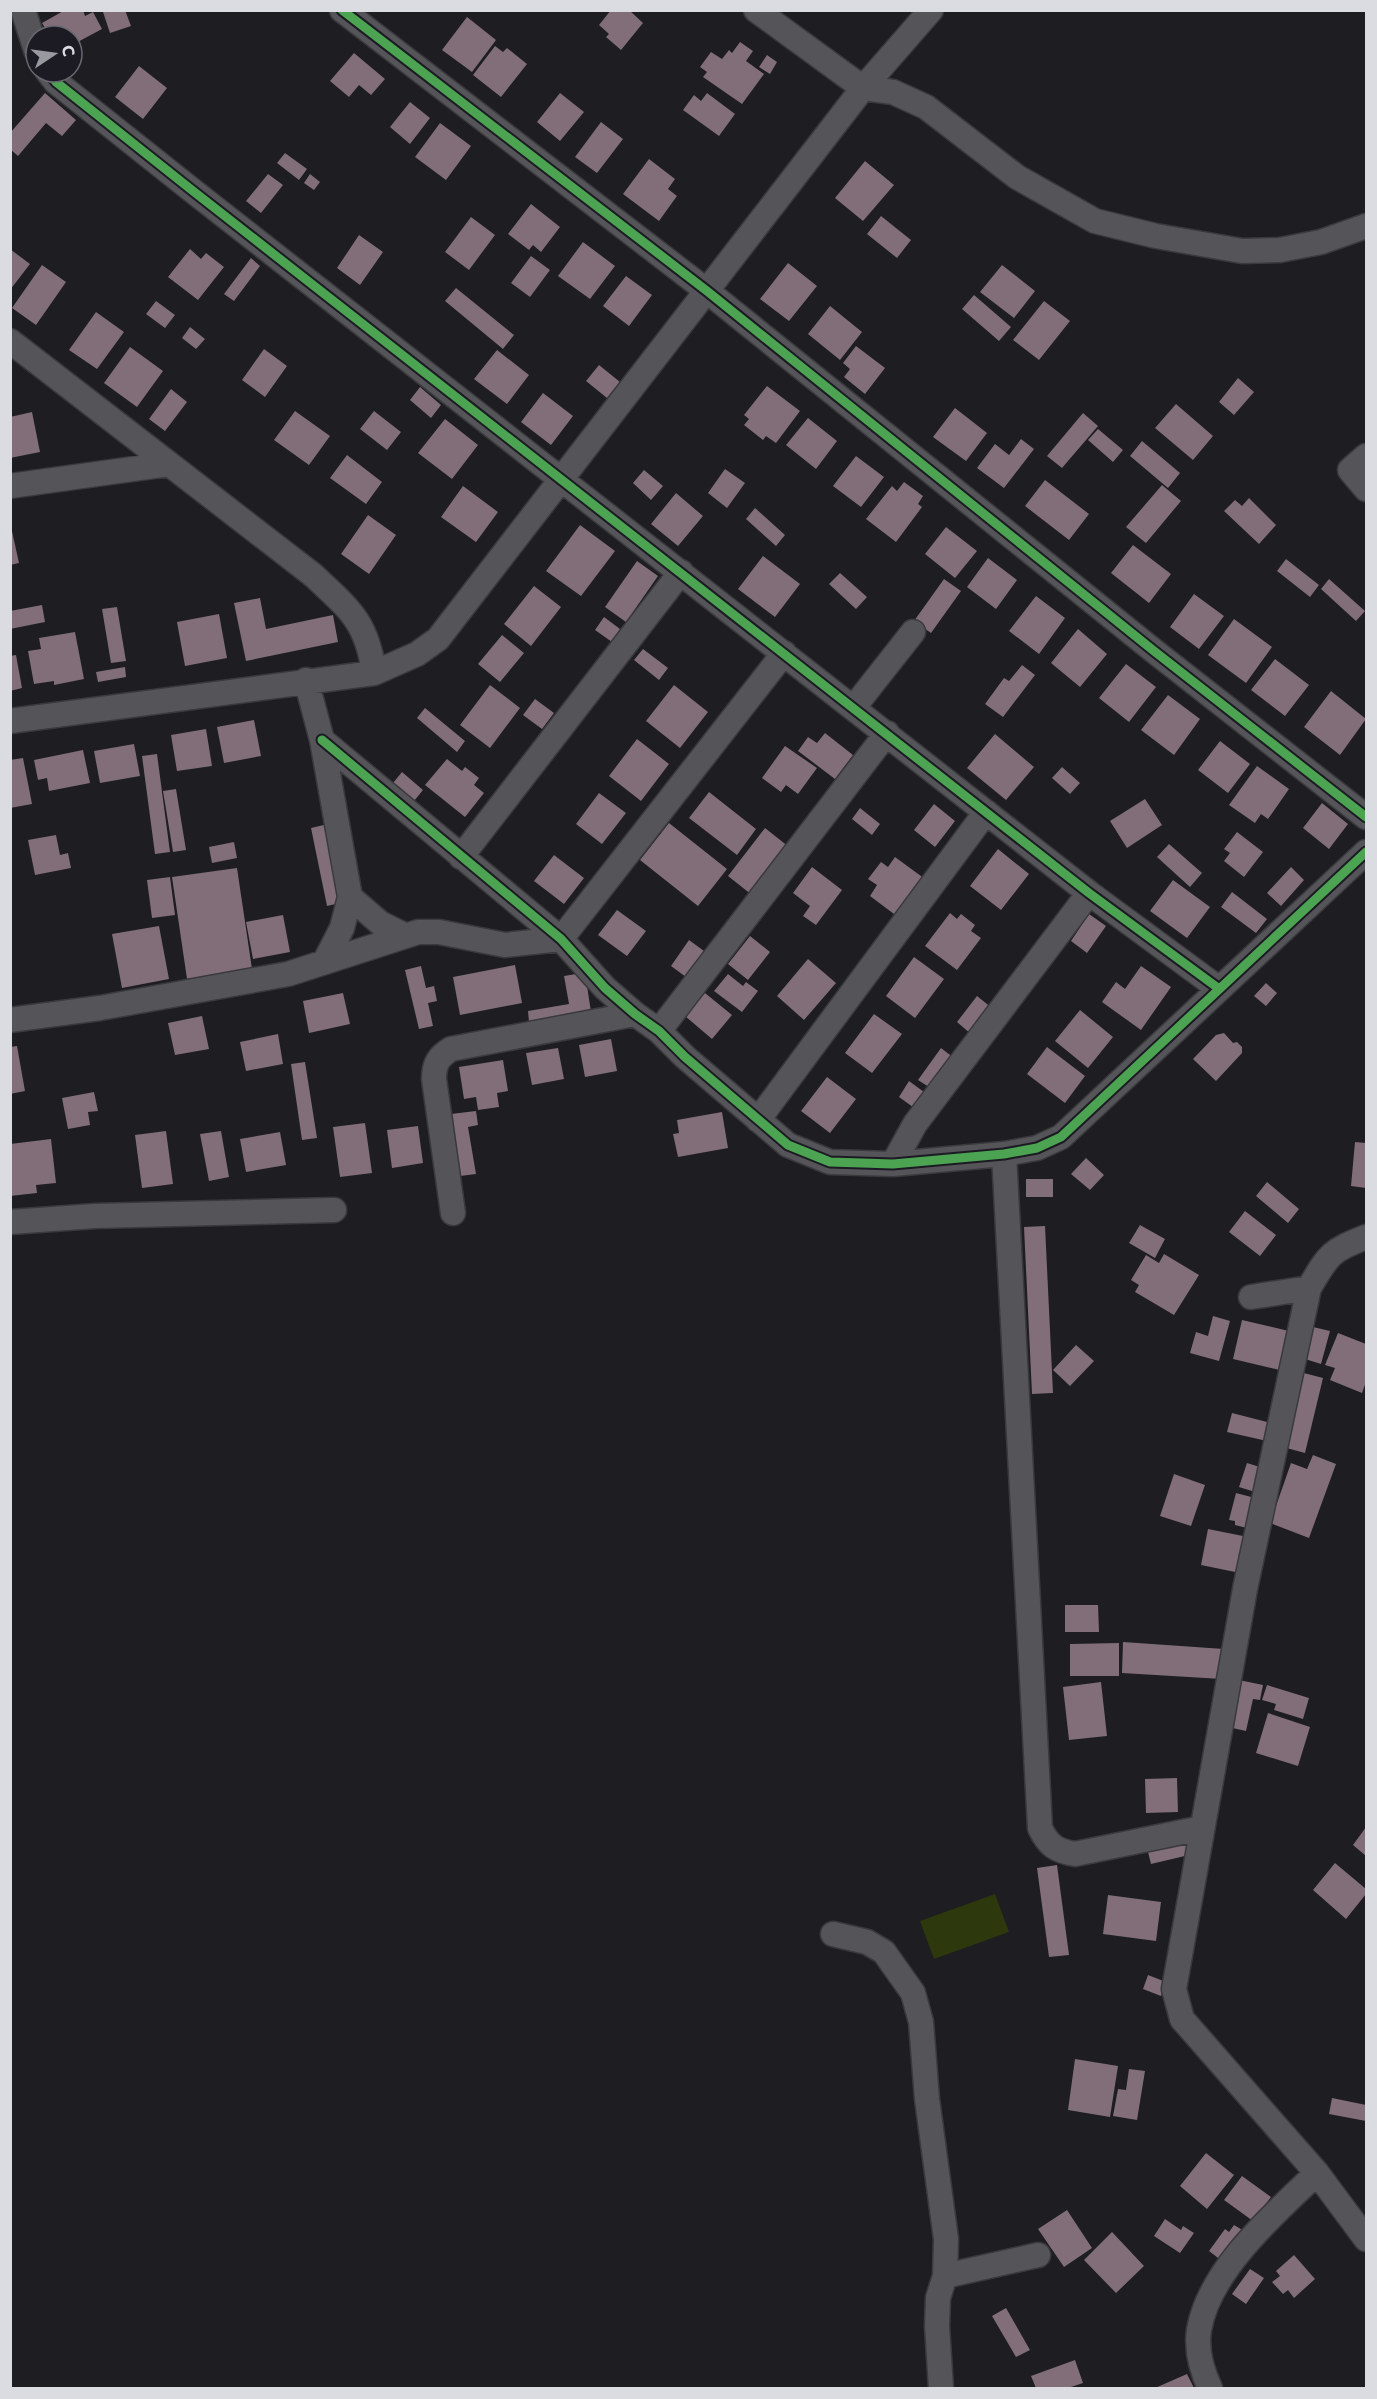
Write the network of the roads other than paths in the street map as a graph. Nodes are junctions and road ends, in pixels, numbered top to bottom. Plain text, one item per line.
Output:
1 (342, 10) edge
2 (756, 10) edge
3 (931, 10) edge
4 (59, 84) edge
5 (862, 88) junction
6 (1366, 226) edge
7 (707, 291) junction
8 (10, 341) edge
9 (1366, 456) edge
10 (169, 464) junction
11 (563, 479) junction
12 (10, 486) edge
13 (1366, 489) edge
14 (681, 573) junction
15 (913, 632) dead end
16 (784, 653) junction
17 (374, 673) junction
18 (306, 680) junction
19 (854, 707) junction
20 (10, 721) edge
21 (887, 733) junction
22 (322, 740) junction
23 (986, 812) junction
24 (1366, 817) edge
25 (1366, 852) edge
26 (461, 857) junction
27 (1089, 893) junction
28 (350, 897) junction
29 (404, 935) junction
30 (561, 939) junction
31 (325, 962) junction
32 (1218, 988) junction
33 (635, 1014) junction
34 (10, 1020) edge
35 (659, 1031) junction
36 (758, 1120) junction
37 (1004, 1154) junction
38 (893, 1164) junction
39 (334, 1210) dead end
40 (453, 1214) dead end
41 (10, 1222) edge
42 (1366, 1237) edge
43 (1309, 1288) junction
44 (1251, 1297) dead end
45 (1202, 1828) junction
46 (833, 1934) dead end
47 (1317, 2173) junction
48 (1366, 2239) edge
49 (1038, 2255) dead end
50 (945, 2276) junction
51 (941, 2388) edge
52 (1210, 2388) edge

1 - 7 street
2 - 5 street
3 - 5 street
4 - 11 street
5 - 6 street
5 - 7 street
7 - 11 street
7 - 24 street
8 - 10 street
9 - 13 street
10 - 12 street
10 - 17 street
11 - 14 street
11 - 17 street
14 - 16 street
14 - 26 street
15 - 19 street
16 - 19 street
16 - 30 street
17 - 18 street
18 - 20 street
18 - 22 street
19 - 21 street
21 - 23 street
21 - 35 street
22 - 26 street
22 - 28 street
23 - 27 street
23 - 36 street
25 - 32 street
26 - 30 street
27 - 32 street
27 - 38 street
28 - 29 street
28 - 31 street
29 - 30 street
29 - 31 street
30 - 33 street
31 - 34 street
32 - 37 street
33 - 35 street
33 - 40 street
35 - 36 street
36 - 38 street
37 - 38 street
37 - 45 street
39 - 41 street
42 - 43 street
43 - 44 street
43 - 45 street
45 - 47 street
46 - 50 street
47 - 48 street
47 - 52 street
49 - 50 street
50 - 51 street

